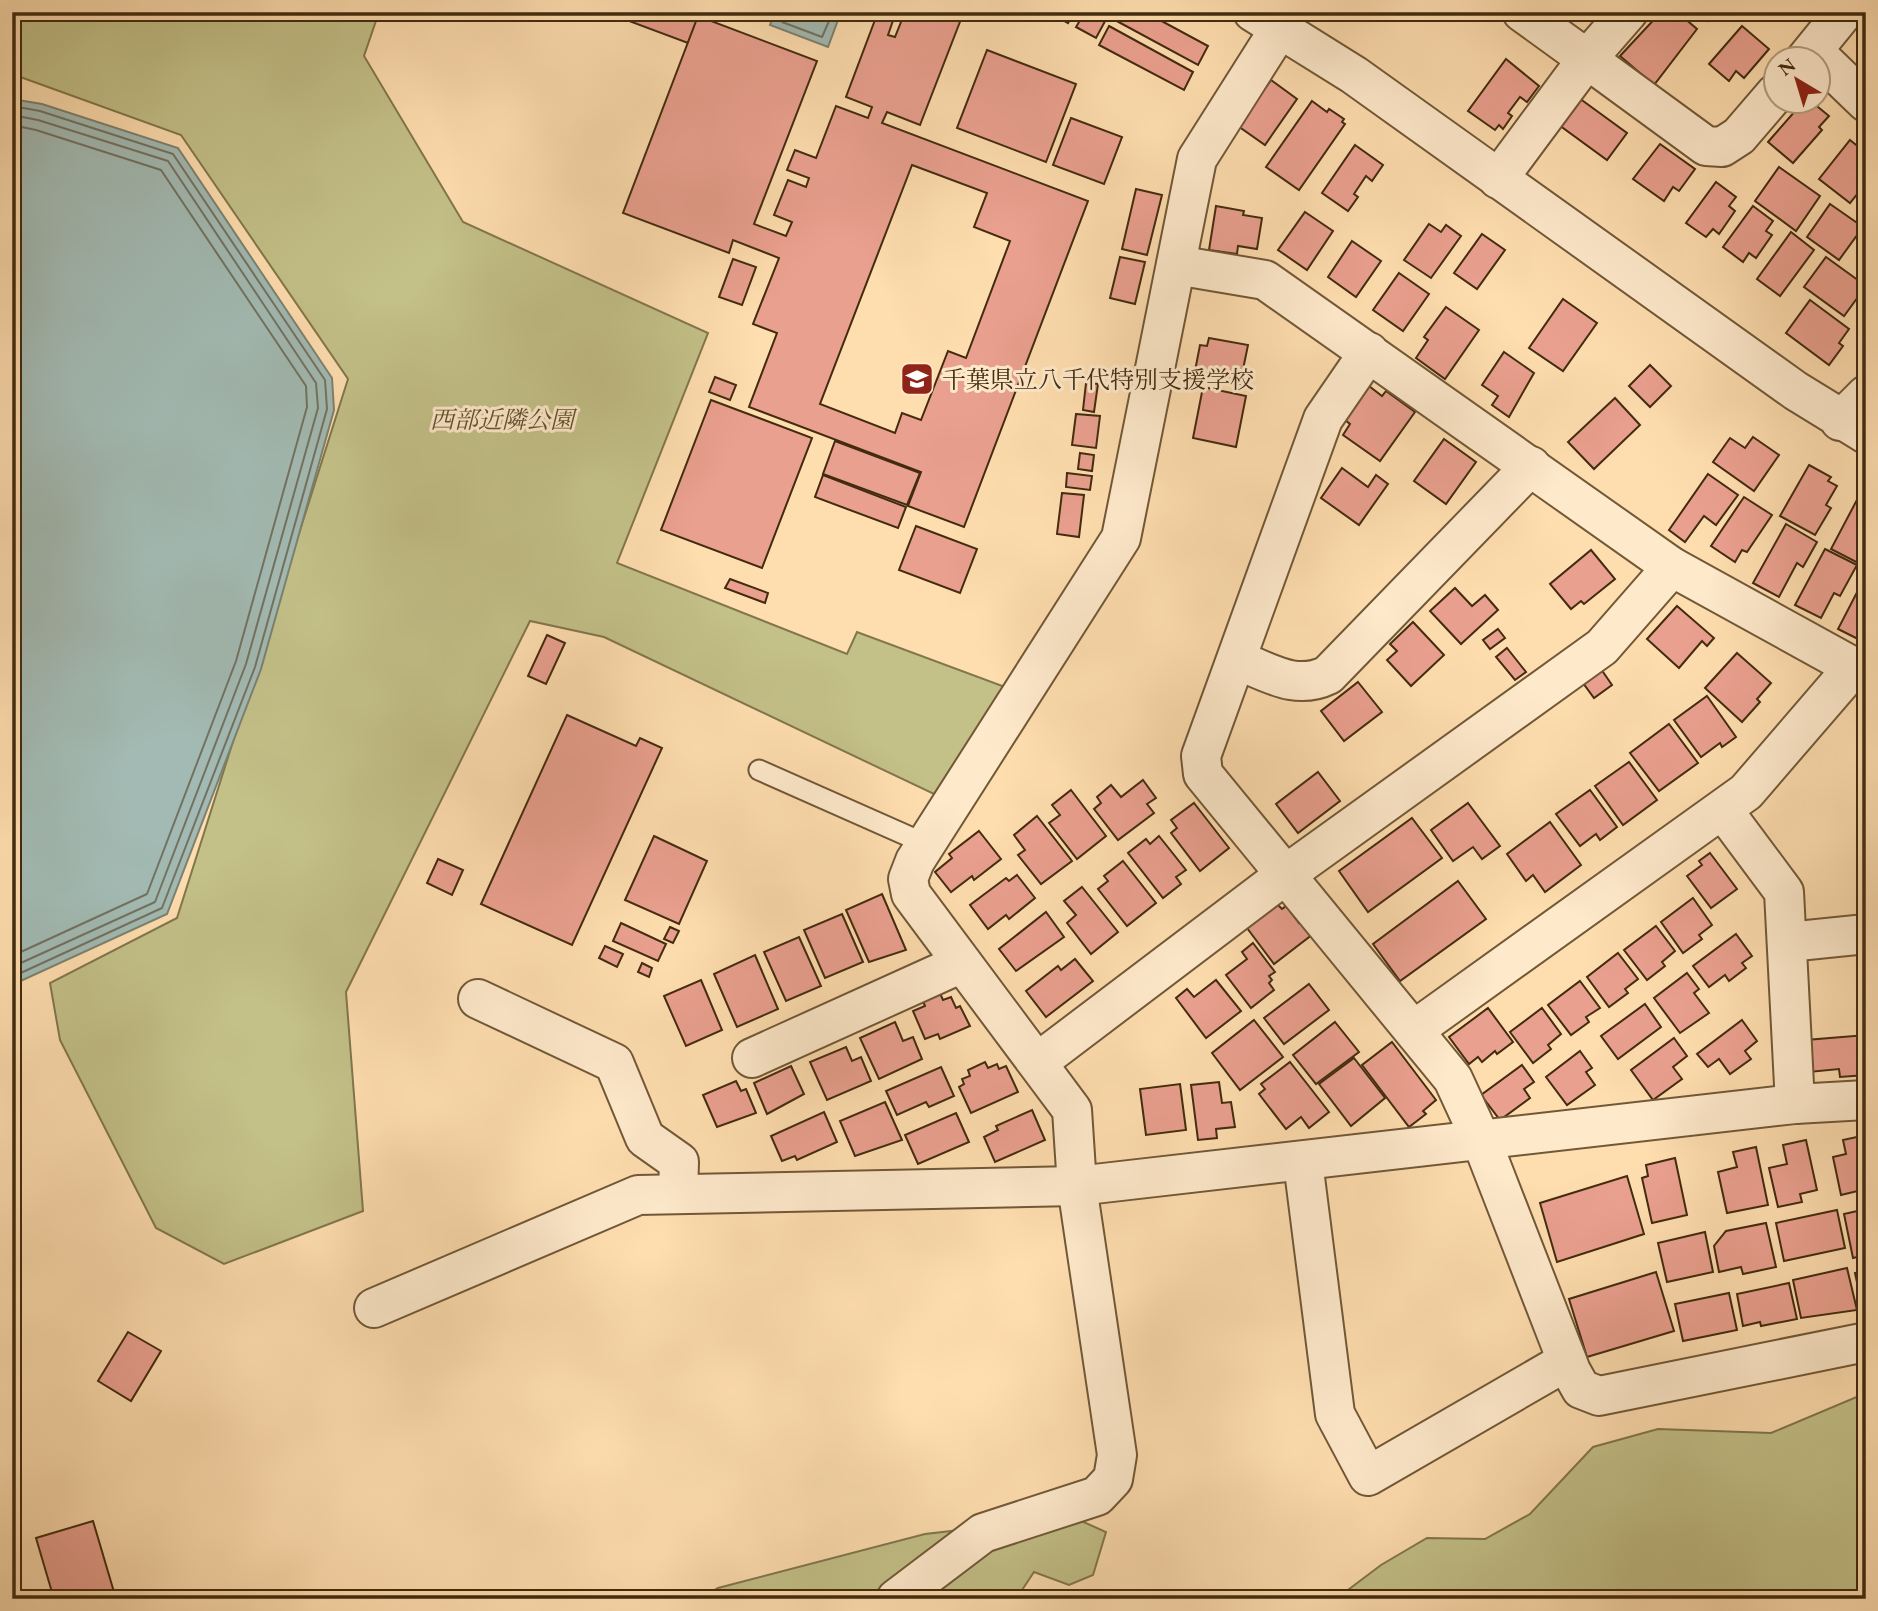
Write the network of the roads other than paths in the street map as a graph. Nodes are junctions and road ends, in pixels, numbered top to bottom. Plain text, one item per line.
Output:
1 (1522, 12) edge
2 (1628, 12) edge
3 (1844, 12) edge
4 (1267, 20) edge
5 (1816, 46) edge
6 (1587, 59) junction
7 (1832, 74) edge
8 (1866, 102) edge
9 (1762, 109) edge
10 (1499, 178) junction
11 (1176, 265) junction
12 (1369, 352) junction
13 (1857, 417) edge
14 (1531, 466) junction
15 (1672, 567) junction
16 (1237, 660) junction
17 (1859, 671) edge
18 (759, 771) dead end
19 (1723, 810) junction
20 (926, 844) junction
21 (1284, 875) junction
22 (1866, 934) edge
23 (1788, 942) junction
24 (962, 963) junction
25 (478, 999) dead end
26 (1414, 1030) junction
27 (752, 1058) dead end
28 (1038, 1062) junction
29 (1866, 1100) edge
30 (1795, 1104) junction
31 (1482, 1142) junction
32 (1303, 1161) junction
33 (1077, 1186) junction
34 (678, 1194) junction
35 (374, 1308) dead end
36 (1866, 1342) edge
37 (1567, 1360) junction
38 (896, 1599) edge

1 - 6 street
2 - 6 street
3 - 5 street
4 - 10 street
4 - 11 street
6 - 9 street
6 - 10 street
7 - 8 street
10 - 13 street
11 - 12 street
11 - 20 street
12 - 14 street
12 - 16 street
14 - 15 street
14 - 16 street
15 - 17 street
15 - 21 street
16 - 21 street
17 - 19 street
18 - 20 lane
19 - 23 street
19 - 26 street
20 - 24 street
21 - 26 street
21 - 28 street
22 - 23 street
23 - 30 street
24 - 27 street
24 - 28 street
25 - 34 street
26 - 31 street
28 - 33 street
29 - 30 street
30 - 31 street
31 - 32 street
31 - 37 street
32 - 33 street
32 - 37 street
33 - 34 street
33 - 38 street
34 - 35 street
36 - 37 street

